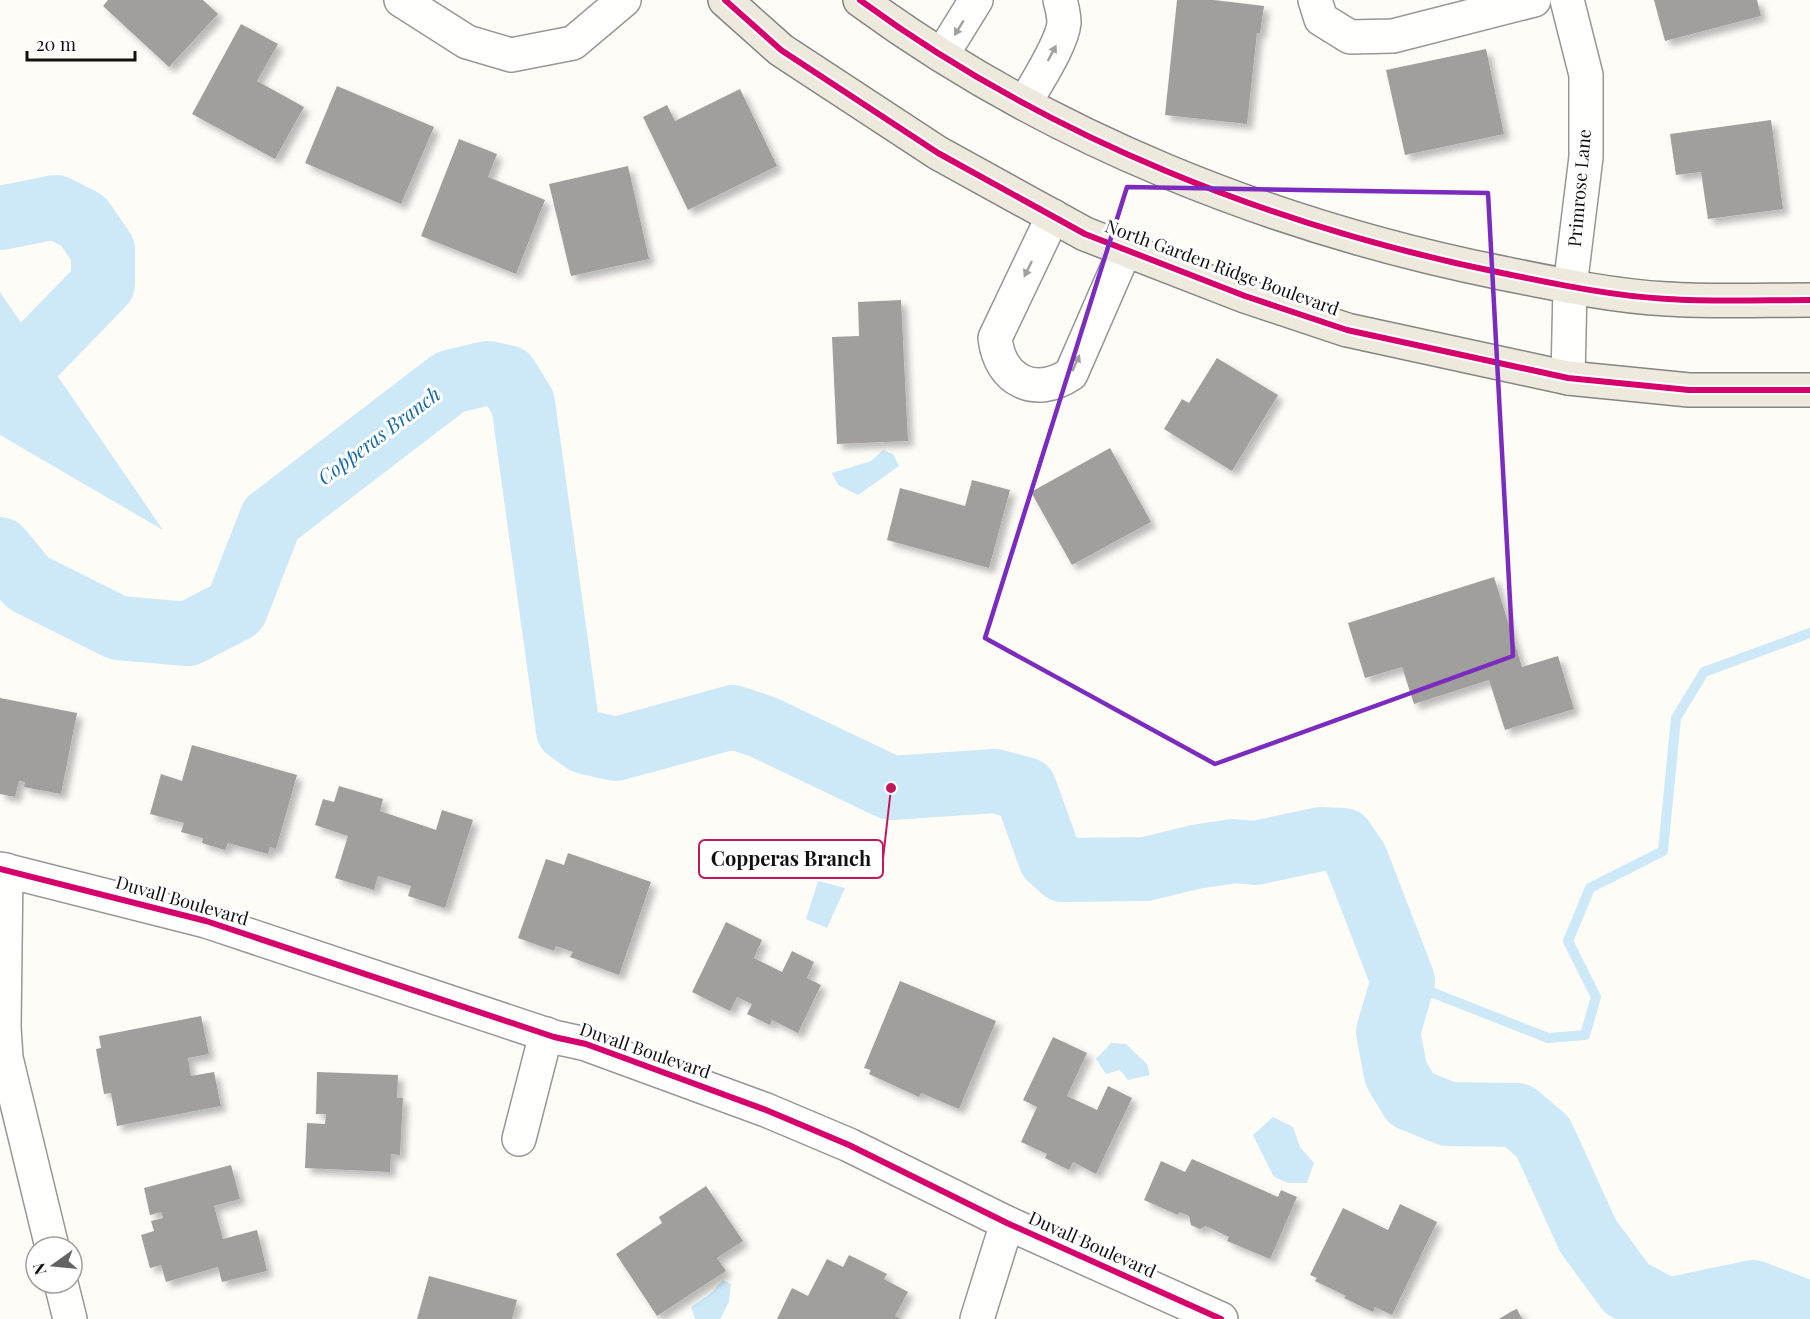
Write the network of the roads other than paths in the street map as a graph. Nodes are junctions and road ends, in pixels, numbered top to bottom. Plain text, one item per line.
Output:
1 (401, 0) edge
2 (624, 0) edge
3 (724, 0) edge
4 (860, 0) edge
5 (976, 0) edge
6 (1060, 0) edge
7 (1315, 0) edge
8 (1534, 0) edge
9 (1567, 0) edge
10 (942, 55) junction
11 (1026, 103) junction
12 (1053, 216) junction
13 (1125, 250) junction
14 (1570, 287) junction
15 (1810, 300) edge
16 (1568, 378) junction
17 (1810, 390) edge
18 (3, 869) edge
19 (546, 1034) junction
20 (519, 1139) dead end
21 (1007, 1223) junction
22 (49, 1235) edge
23 (64, 1295) edge
24 (70, 1319) edge
25 (977, 1319) edge
26 (1221, 1319) edge

1 - 2 street
3 - 12 main road, North Garden Ridge Boulevard
4 - 10 main road
5 -> 10 street
11 -> 6 street
7 - 8 street
9 - 14 street, Primrose Lane
10 - 11 main road
11 - 14 main road
12 - 13 main road, North Garden Ridge Boulevard
12 -> 13 street
13 - 16 main road, North Garden Ridge Boulevard
14 - 15 main road
14 - 16 street, Primrose Lane
16 - 17 main road, North Garden Ridge Boulevard
18 - 19 street, Duvall Boulevard
18 - 22 street
19 - 20 street
19 - 21 street, Duvall Boulevard
21 - 25 street
21 - 26 street, Duvall Boulevard
23 - 24 street

